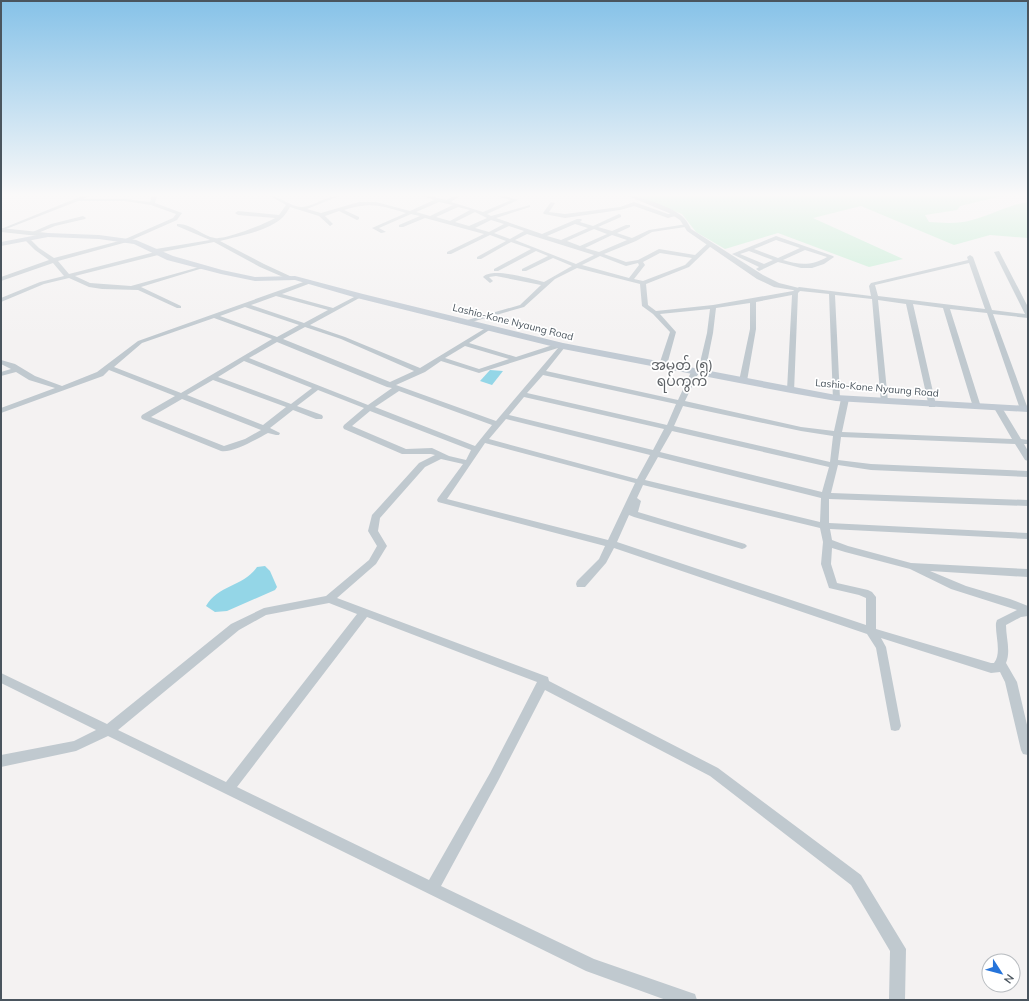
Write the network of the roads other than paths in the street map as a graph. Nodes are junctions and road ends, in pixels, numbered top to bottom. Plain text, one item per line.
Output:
1 (32, 243) edge
2 (119, 243) edge
3 (138, 243) edge
4 (198, 243) edge
5 (220, 243) edge
6 (471, 243) edge
7 (507, 243) edge
8 (516, 243) edge
9 (563, 243) edge
10 (591, 243) edge
11 (627, 243) edge
12 (764, 243) edge
13 (790, 243) edge
14 (710, 244) joint
15 (536, 248) junction
16 (580, 248) junction
17 (750, 248) junction
18 (805, 248) junction
19 (158, 252) junction
20 (997, 252) dead end
21 (449, 254) dead end
22 (598, 255) junction
23 (552, 256) junction
24 (697, 257) junction
25 (479, 258) dead end
26 (54, 260) junction
27 (779, 260) junction
28 (640, 261) junction
29 (577, 266) junction
30 (201, 267) junction
31 (765, 267) junction
32 (496, 270) dead end
33 (524, 270) dead end
34 (752, 271) junction
35 (68, 276) junction
36 (290, 278) junction
37 (1, 279) edge
38 (630, 280) junction
39 (490, 281) dead end
40 (309, 282) junction
41 (643, 283) junction
42 (545, 284) junction
43 (130, 288) junction
44 (797, 291) junction
45 (832, 292) junction
46 (276, 294) junction
47 (360, 296) junction
48 (875, 298) junction
49 (1, 300) edge
50 (753, 300) junction
51 (909, 302) junction
52 (245, 304) junction
53 (179, 307) dead end
54 (713, 307) junction
55 (946, 307) junction
56 (334, 310) junction
57 (991, 312) junction
58 (655, 314) junction
59 (1028, 315) edge
60 (214, 316) junction
61 (466, 322) junction
62 (306, 324) junction
63 (489, 328) junction
64 (278, 339) junction
65 (464, 344) junction
66 (561, 345) junction
67 (244, 359) junction
68 (440, 359) junction
69 (516, 359) junction
70 (1, 362) edge
71 (663, 366) junction
72 (108, 367) junction
73 (17, 369) junction
74 (420, 371) junction
75 (540, 372) junction
76 (698, 372) junction
77 (1, 374) edge
78 (212, 377) junction
79 (743, 381) junction
80 (318, 387) junction
81 (394, 387) junction
82 (61, 388) junction
83 (791, 390) junction
84 (521, 394) junction
85 (181, 396) junction
86 (836, 398) junction
87 (845, 399) junction
88 (884, 401) junction
89 (680, 403) junction
90 (932, 405) junction
91 (292, 407) junction
92 (370, 407) junction
93 (977, 407) junction
94 (998, 408) junction
95 (1026, 409) edge
96 (1, 411) edge
97 (504, 416) junction
98 (319, 417) dead end
99 (497, 424) junction
100 (669, 428) junction
101 (265, 429) junction
102 (276, 433) dead end
103 (837, 434) junction
104 (484, 440) junction
105 (1018, 442) junction
106 (1028, 442) edge
107 (476, 449) junction
108 (656, 454) junction
109 (1028, 458) edge
110 (454, 459) junction
111 (468, 463) junction
112 (833, 464) junction
113 (1028, 474) edge
114 (640, 482) junction
115 (826, 496) junction
116 (1028, 503) edge
117 (824, 526) junction
118 (1028, 536) edge
119 (828, 542) junction
120 (612, 544) junction
121 (742, 546) dead end
122 (911, 566) junction
123 (1028, 573) edge
124 (581, 584) dead end
125 (329, 599) junction
126 (1028, 612) edge
127 (364, 613) junction
128 (871, 631) junction
129 (1001, 664) junction
130 (1, 678) edge
131 (542, 683) junction
132 (895, 726) dead end
133 (109, 730) junction
134 (1027, 750) dead end
135 (1, 761) edge
136 (228, 789) junction
137 (432, 888) junction
138 (689, 1000) edge
139 (897, 1000) edge

1 - 26 street
2 - 26 street
3 - 19 main road, Lashio-Kone Nyaung Road
4 - 19 street
5 - 36 street
6 - 21 street
7 - 25 street
8 - 15 street
9 - 16 street
10 - 16 street
11 - 22 street
12 - 17 street
13 - 18 street
14 - 24 street
14 - 34 street
15 - 23 street
15 - 32 street
16 - 22 street
17 - 27 street
17 - 31 street
18 - 27 street
18 - 27 street
19 - 30 main road, Lashio-Kone Nyaung Road
19 - 35 street
20 - 59 street
22 - 28 street
22 - 29 street
23 - 29 street
23 - 33 street
24 - 28 street
24 - 41 street
26 - 35 street
26 - 37 street
27 - 31 street
28 - 38 street
29 - 38 street
29 - 42 street
30 - 36 main road, Lashio-Kone Nyaung Road
30 - 43 street
31 - 34 street
34 - 44 street
35 - 43 street
35 - 49 street
36 - 40 main road, Lashio-Kone Nyaung Road
38 - 41 street
39 - 42 street
40 - 46 street
40 - 47 main road, Lashio-Kone Nyaung Road
41 - 58 street
42 - 61 street
43 - 53 street
44 - 45 street
44 - 50 street
44 - 83 street
45 - 48 street
45 - 86 street
46 - 52 street
46 - 56 street
47 - 56 street
47 - 61 main road, Lashio-Kone Nyaung Road
48 - 51 street
48 - 57 street
48 - 88 street
50 - 54 street
50 - 79 street
51 - 55 street
51 - 90 street
52 - 60 street
52 - 62 street
54 - 58 street
54 - 76 street
55 - 57 street
55 - 93 street
56 - 62 street
57 - 59 street
57 - 95 street
58 - 71 street
60 - 64 street
60 - 72 street
61 - 63 main road, Lashio-Kone Nyaung Road
62 - 64 street
62 - 74 street
63 - 65 street
63 - 66 main road, Lashio-Kone Nyaung Road
64 - 67 street
64 - 81 street
65 - 68 street
65 - 69 street
66 - 69 street
66 - 71 main road, Lashio-Kone Nyaung Road
66 - 75 street
67 - 78 street
67 - 80 street
68 - 69 street
68 - 74 street
70 - 73 street
71 - 76 main road, Lashio-Kone Nyaung Road
72 - 82 street
72 - 85 street
73 - 77 street
73 - 82 street
74 - 81 street
75 - 84 street
75 - 89 street
76 - 79 main road, Lashio-Kone Nyaung Road
76 - 89 street
78 - 85 street
78 - 91 street
79 - 83 main road, Lashio-Kone Nyaung Road
80 - 91 street
80 - 92 street
81 - 92 street
81 - 99 street
82 - 96 street
83 - 86 main road, Lashio-Kone Nyaung Road
84 - 97 street
84 - 100 street
85 - 101 street
85 - 101 street
86 - 87 main road, Lashio-Kone Nyaung Road
87 - 88 main road, Lashio-Kone Nyaung Road
87 - 103 street
88 - 90 main road, Lashio-Kone Nyaung Road
89 - 100 street
89 - 103 street
90 - 93 main road, Lashio-Kone Nyaung Road
91 - 98 street
91 - 101 street
92 - 107 street
92 - 110 street
93 - 94 main road, Lashio-Kone Nyaung Road
94 - 95 main road, Lashio-Kone Nyaung Road
94 - 105 street
97 - 99 street
97 - 108 street
99 - 104 street
100 - 108 street
100 - 112 street
101 - 102 street
103 - 105 street
103 - 112 street
104 - 107 street
104 - 114 street
105 - 106 street
105 - 109 street
107 - 111 street
108 - 114 street
108 - 115 street
110 - 111 street
110 - 125 street
111 - 120 street
112 - 113 street
112 - 115 street
114 - 117 street
114 - 120 street
114 - 121 street
115 - 116 street
115 - 117 street
117 - 118 street
117 - 119 street
119 - 122 street
119 - 128 street
120 - 124 street
120 - 128 street
122 - 123 street
122 - 126 street
125 - 127 street
125 - 133 street
126 - 129 street
127 - 131 street
127 - 136 street
128 - 129 street
128 - 132 street
129 - 134 street
130 - 133 street
131 - 137 street
131 - 139 street
133 - 135 street
133 - 136 street
136 - 137 street
137 - 138 street

